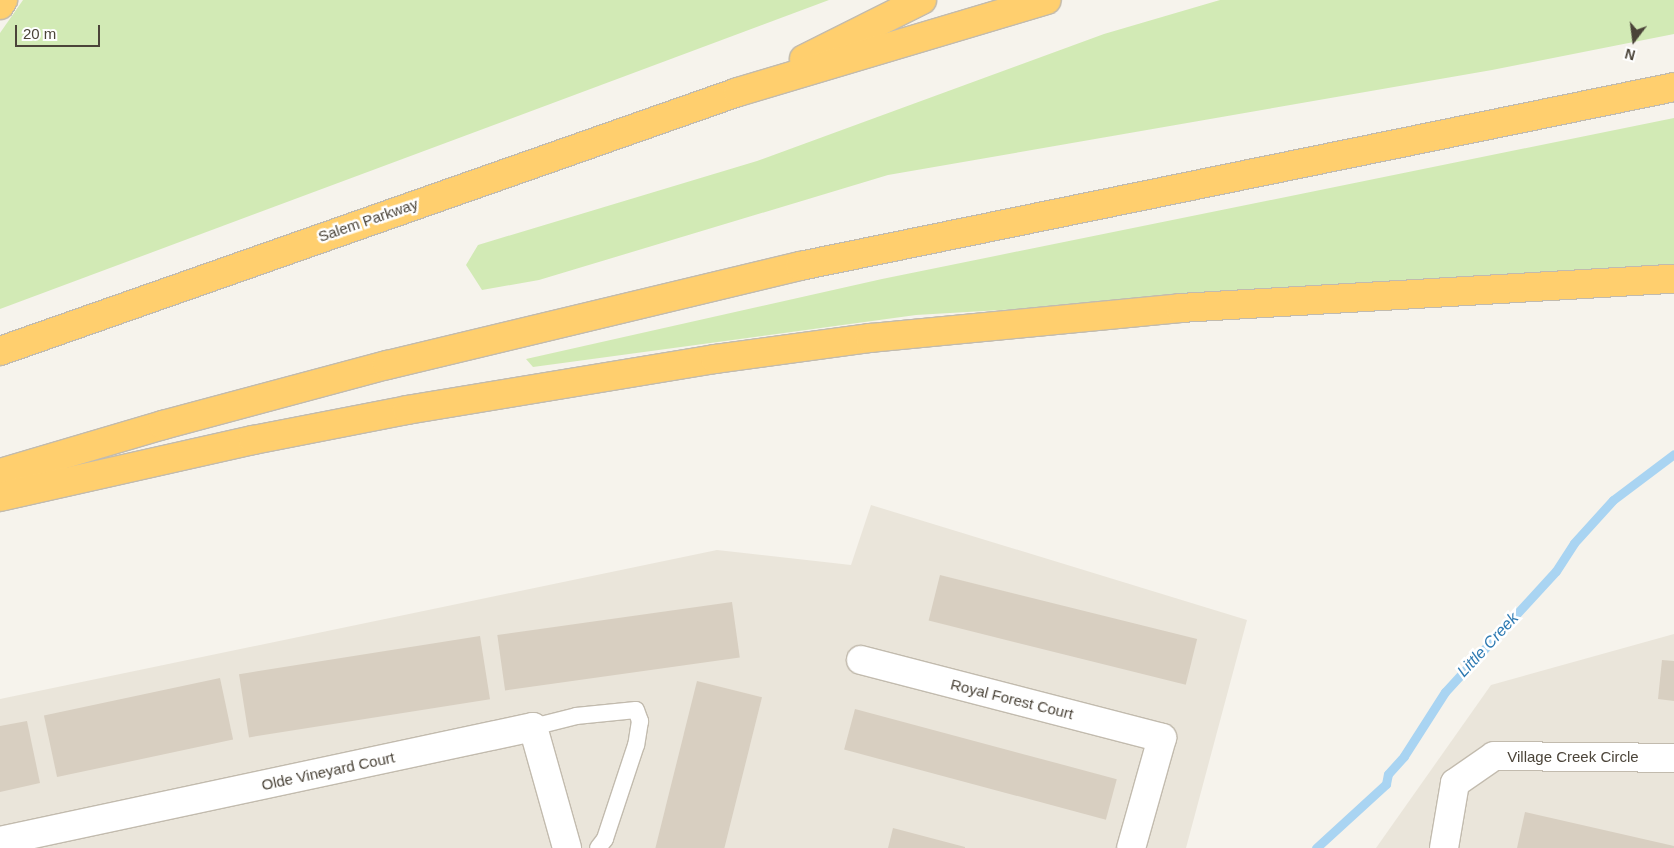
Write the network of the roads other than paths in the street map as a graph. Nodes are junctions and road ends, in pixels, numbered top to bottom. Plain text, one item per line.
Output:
1 (3, 0) edge
2 (922, 0) edge
3 (1046, 0) edge
4 (0, 5) edge
5 (1674, 87) edge
6 (738, 92) junction
7 (1674, 279) edge
8 (0, 350) edge
9 (0, 473) edge
10 (0, 497) edge
11 (861, 660) dead end
12 (533, 727) junction
13 (1674, 758) edge
14 (0, 841) edge
15 (566, 848) edge
16 (598, 848) edge
17 (1131, 848) edge
18 (1444, 848) edge

1 - 4 highway
2 - 6 highway
3 - 6 highway
5 - 9 highway
6 - 8 highway, Salem Parkway
7 - 10 highway
11 - 17 street, Royal Forest Court
12 - 14 street, Olde Vineyard Court
12 - 15 street
12 - 16 lane
13 - 18 street, Village Creek Circle

